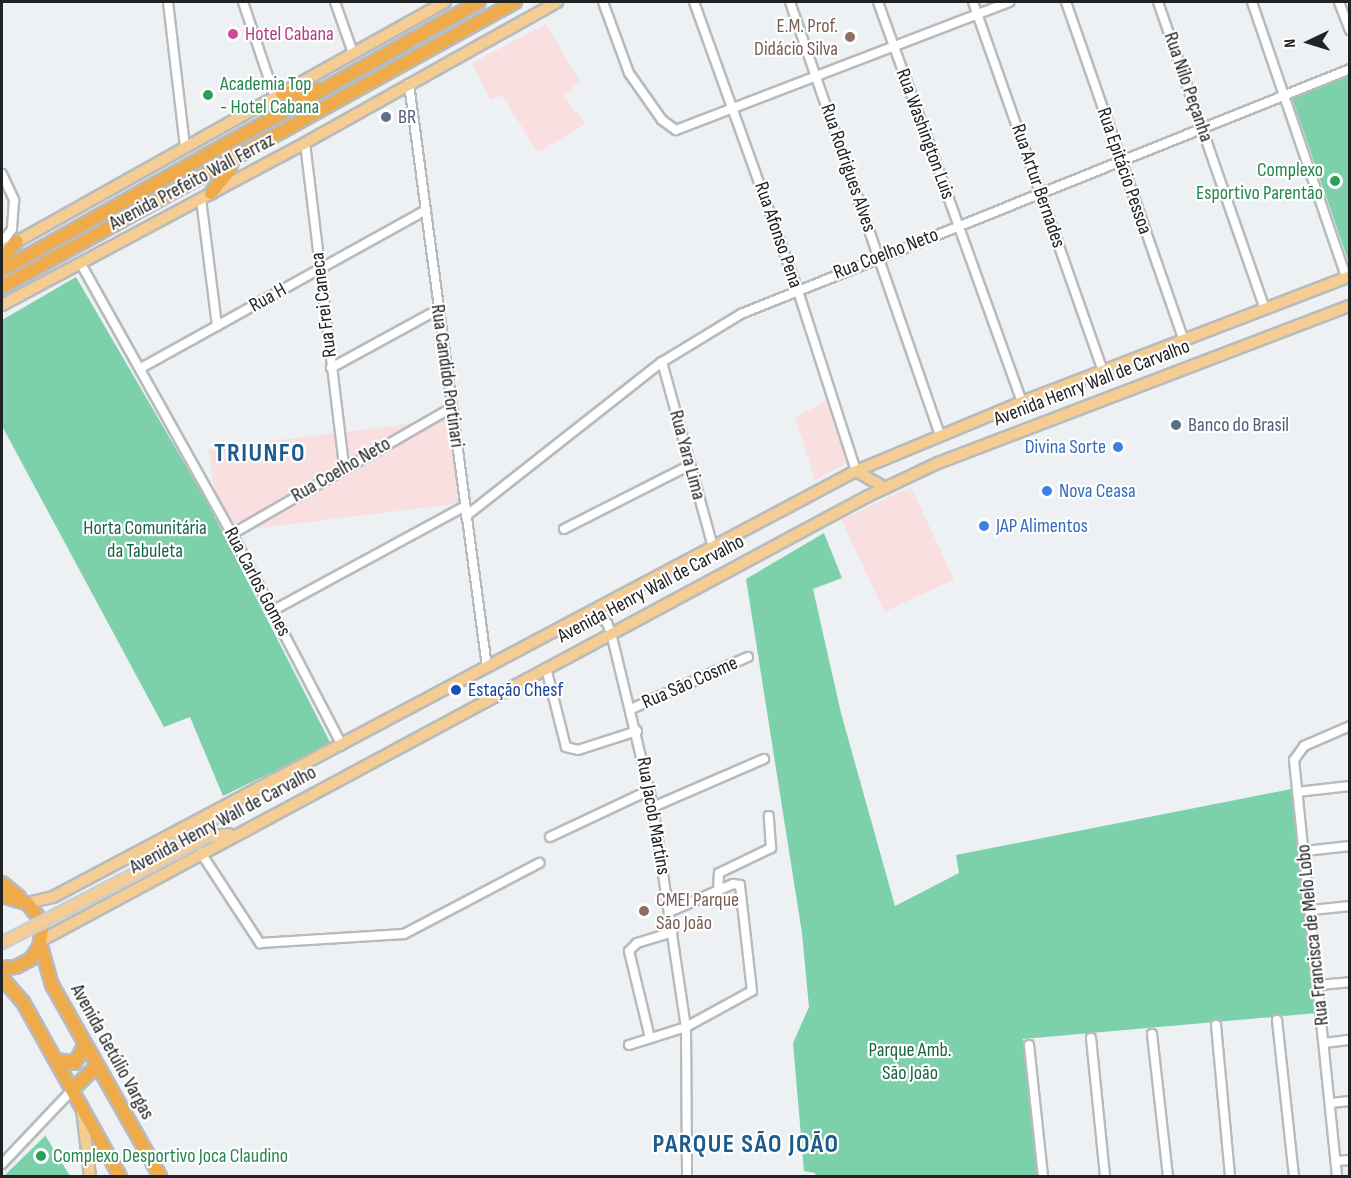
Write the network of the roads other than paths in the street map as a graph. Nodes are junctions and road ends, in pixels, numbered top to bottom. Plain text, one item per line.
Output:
1 (168, 2) edge
2 (243, 2) edge
3 (335, 2) edge
4 (445, 2) edge
5 (478, 2) edge
6 (515, 2) edge
7 (557, 2) edge
8 (603, 2) edge
9 (694, 2) edge
10 (790, 2) edge
11 (878, 2) edge
12 (973, 2) edge
13 (1009, 2) edge
14 (1066, 2) edge
15 (1158, 2) edge
16 (1252, 2) edge
17 (1339, 2) edge
18 (978, 14) junction
19 (1350, 30) edge
20 (894, 47) junction
21 (352, 53) junction
22 (1350, 69) edge
23 (816, 77) junction
24 (409, 84) junction
25 (324, 88) junction
26 (1286, 94) junction
27 (278, 95) junction
28 (734, 110) junction
29 (1202, 127) junction
30 (305, 143) junction
31 (185, 147) junction
32 (234, 155) junction
33 (1120, 159) junction
34 (2, 174) edge
35 (1040, 192) junction
36 (206, 196) junction
37 (426, 210) junction
38 (958, 226) junction
39 (5, 247) edge
40 (879, 258) junction
41 (81, 264) junction
42 (2, 270) edge
43 (319, 270) junction
44 (1348, 277) edge
45 (2, 286) edge
46 (797, 288) junction
47 (2, 305) edge
48 (1350, 306) edge
49 (1265, 309) junction
50 (437, 310) junction
51 (217, 326) junction
52 (1184, 340) junction
53 (662, 362) junction
54 (141, 368) junction
55 (331, 368) junction
56 (1103, 371) junction
57 (1022, 402) junction
58 (451, 408) junction
59 (941, 437) junction
60 (690, 465) junction
61 (344, 467) junction
62 (856, 471) junction
63 (885, 488) junction
64 (465, 506) junction
65 (466, 516) junction
66 (564, 529) dead end
67 (232, 534) junction
68 (712, 547) junction
69 (592, 610) junction
70 (272, 611) junction
71 (611, 633) junction
72 (748, 657) dead end
73 (487, 668) junction
74 (546, 668) junction
75 (631, 709) junction
76 (1348, 727) edge
77 (637, 731) junction
78 (342, 744) junction
79 (764, 759) dead end
80 (1350, 786) edge
81 (650, 790) junction
82 (1297, 792) junction
83 (226, 806) junction
84 (653, 807) junction
85 (769, 816) dead end
86 (241, 832) junction
87 (201, 835) junction
88 (550, 837) dead end
89 (1350, 846) edge
90 (1305, 851) junction
91 (201, 853) junction
92 (539, 863) dead end
93 (2, 883) edge
94 (718, 891) junction
95 (2, 896) edge
96 (26, 902) junction
97 (1350, 906) edge
98 (1311, 910) junction
99 (669, 912) junction
100 (672, 932) junction
101 (2, 935) edge
102 (41, 941) junction
103 (2, 943) edge
104 (2, 972) edge
105 (1350, 982) edge
106 (1318, 985) junction
107 (1277, 1020) dead end
108 (1216, 1025) dead end
109 (686, 1027) junction
110 (1152, 1034) dead end
111 (650, 1038) junction
112 (1091, 1038) dead end
113 (1350, 1040) edge
114 (1324, 1043) junction
115 (85, 1044) junction
116 (629, 1045) dead end
117 (1029, 1045) dead end
118 (56, 1060) junction
119 (97, 1066) junction
120 (72, 1090) junction
121 (1350, 1101) edge
122 (1331, 1103) junction
123 (82, 1107) junction
124 (1350, 1160) edge
125 (1336, 1161) junction
126 (2, 1164) edge
127 (90, 1176) edge
128 (120, 1176) edge
129 (160, 1176) edge
130 (687, 1176) edge
131 (1043, 1176) edge
132 (1105, 1176) edge
133 (1168, 1176) edge
134 (1230, 1176) edge
135 (1294, 1176) edge
136 (1337, 1176) edge

1 - 31 street
2 - 27 street
3 - 21 street
4 - 21 main road, Avenida Prefeito Wall Ferraz
5 - 25 highway, Avenida Prefeito Wall Ferraz
6 - 32 highway, Avenida Prefeito Wall Ferraz
7 - 24 main road, Avenida Prefeito Wall Ferraz
8 - 28 street
9 - 28 street, Rua Afonso Pena
10 - 23 street, Rua Rodrigues Alves
11 - 20 street, Rua Washington Luis
12 - 18 street, Rua Artur Bernades
13 - 18 street
14 - 33 street, Rua Epitácio Pessoa
15 - 29 street, Rua Nilo Peçanha
16 - 26 street
17 - 19 street
18 - 20 street
18 - 35 street, Rua Artur Bernades
20 - 23 street
20 - 38 street, Rua Washington Luis
21 - 27 main road, Avenida Prefeito Wall Ferraz
22 - 26 street, Rua Coelho Neto
23 - 28 street
23 - 40 street, Rua Rodrigues Alves
24 - 30 main road, Avenida Prefeito Wall Ferraz
24 - 37 street, Rua Candido Portinari
25 - 27 highway
25 - 42 highway, Avenida Prefeito Wall Ferraz
26 - 29 street, Rua Coelho Neto
26 - 44 street
27 - 31 main road, Avenida Prefeito Wall Ferraz
28 - 46 street, Rua Afonso Pena
29 - 33 street, Rua Coelho Neto
29 - 49 street, Rua Nilo Peçanha
30 - 36 main road, Avenida Prefeito Wall Ferraz
30 - 43 street, Rua Frei Caneca
31 - 39 main road, Avenida Prefeito Wall Ferraz
32 - 36 highway
32 - 45 highway, Avenida Prefeito Wall Ferraz
33 - 35 street, Rua Coelho Neto
33 - 52 street, Rua Epitácio Pessoa
34 - 39 street
35 - 38 street, Rua Coelho Neto
35 - 56 street, Rua Artur Bernades
36 - 41 main road, Avenida Prefeito Wall Ferraz
36 - 51 street
37 - 43 street, Rua H
37 - 50 street, Rua Candido Portinari
38 - 40 street, Rua Coelho Neto
38 - 57 street, Rua Washington Luis
40 - 46 street, Rua Coelho Neto
40 - 59 street, Rua Rodrigues Alves
41 - 47 main road, Avenida Prefeito Wall Ferraz
41 - 54 street, Rua Carlos Gomes
43 - 51 street, Rua H
43 - 55 street, Rua Frei Caneca
44 - 49 main road, Avenida Henry Wall de Carvalho
46 - 53 street, Rua Coelho Neto
46 - 62 street, Rua Afonso Pena
48 - 63 main road, Avenida Henry Wall de Carvalho
49 - 52 main road, Avenida Henry Wall de Carvalho
50 - 55 street
50 - 58 street, Rua Candido Portinari
51 - 54 street, Rua H
52 - 56 main road, Avenida Henry Wall de Carvalho
53 - 60 street, Rua Yara Lima
53 - 65 street, Rua Coelho Neto
54 - 67 street, Rua Carlos Gomes
55 - 61 street, Rua Frei Caneca
56 - 57 main road, Avenida Henry Wall de Carvalho
57 - 59 main road, Avenida Henry Wall de Carvalho
58 - 61 street, Rua Coelho Neto
58 - 64 street, Rua Candido Portinari
59 - 62 main road, Avenida Henry Wall de Carvalho
60 - 66 street
60 - 68 street, Rua Yara Lima
61 - 67 street, Rua Coelho Neto
62 - 63 main road
62 - 68 main road, Avenida Henry Wall de Carvalho
63 - 71 main road, Avenida Henry Wall de Carvalho
64 - 65 street, Rua Candido Portinari
64 - 70 street
65 - 73 street, Rua Candido Portinari
67 - 70 street, Rua Carlos Gomes
68 - 69 main road, Avenida Henry Wall de Carvalho
69 - 71 street, Rua Jacob Martins
69 - 73 main road, Avenida Henry Wall de Carvalho
70 - 78 street, Rua Carlos Gomes
71 - 74 main road, Avenida Henry Wall de Carvalho
71 - 75 street, Rua Jacob Martins
72 - 75 street, Rua São Cosme
73 - 78 main road, Avenida Henry Wall de Carvalho
74 - 77 street
74 - 86 main road, Avenida Henry Wall de Carvalho
75 - 77 street, Rua Jacob Martins
76 - 82 street, Rua Francisca de Melo Lobo
77 - 81 street, Rua Jacob Martins
78 - 83 main road, Avenida Henry Wall de Carvalho
79 - 84 street
80 - 82 street
81 - 84 street, Rua Jacob Martins
81 - 88 street
82 - 90 street, Rua Francisca de Melo Lobo
83 - 87 main road
83 - 96 main road, Avenida Henry Wall de Carvalho
84 - 99 street, Rua Jacob Martins
85 - 94 street
86 - 87 main road
86 - 91 main road, Avenida Henry Wall de Carvalho
87 - 101 main road, bridge
87 - 103 main road, bridge
89 - 90 street
90 - 98 street, Rua Francisca de Melo Lobo
91 - 92 street
91 - 102 main road, Avenida Henry Wall de Carvalho
93 - 96 highway, Avenida Getúlio Vargas
94 - 99 street
94 - 109 street
95 - 96 highway, Avenida Henry Wall de Carvalho
96 - 102 highway, Avenida Getúlio Vargas
97 - 98 street
98 - 106 street, Rua Francisca de Melo Lobo
99 - 100 street, Rua Jacob Martins
100 - 109 street, Rua Jacob Martins
100 - 111 street
102 - 104 highway, Avenida Henry Wall de Carvalho
102 - 115 highway, Avenida Getúlio Vargas
104 - 118 highway
105 - 106 street
106 - 114 street, Rua Francisca de Melo Lobo
107 - 135 street
108 - 134 street
109 - 111 street
109 - 130 street, Rua Jacob Martins
110 - 133 street
111 - 116 street
112 - 132 street
113 - 114 street
114 - 122 street, Rua Francisca de Melo Lobo
115 - 118 highway
115 - 119 highway, Avenida Getúlio Vargas
117 - 131 street
118 - 120 highway
119 - 120 highway
119 - 129 highway, Avenida Getúlio Vargas
120 - 123 highway
120 - 126 street
121 - 122 street
122 - 125 street, Rua Francisca de Melo Lobo
123 - 127 main road
123 - 128 highway
124 - 125 street
125 - 136 street, Rua Francisca de Melo Lobo

